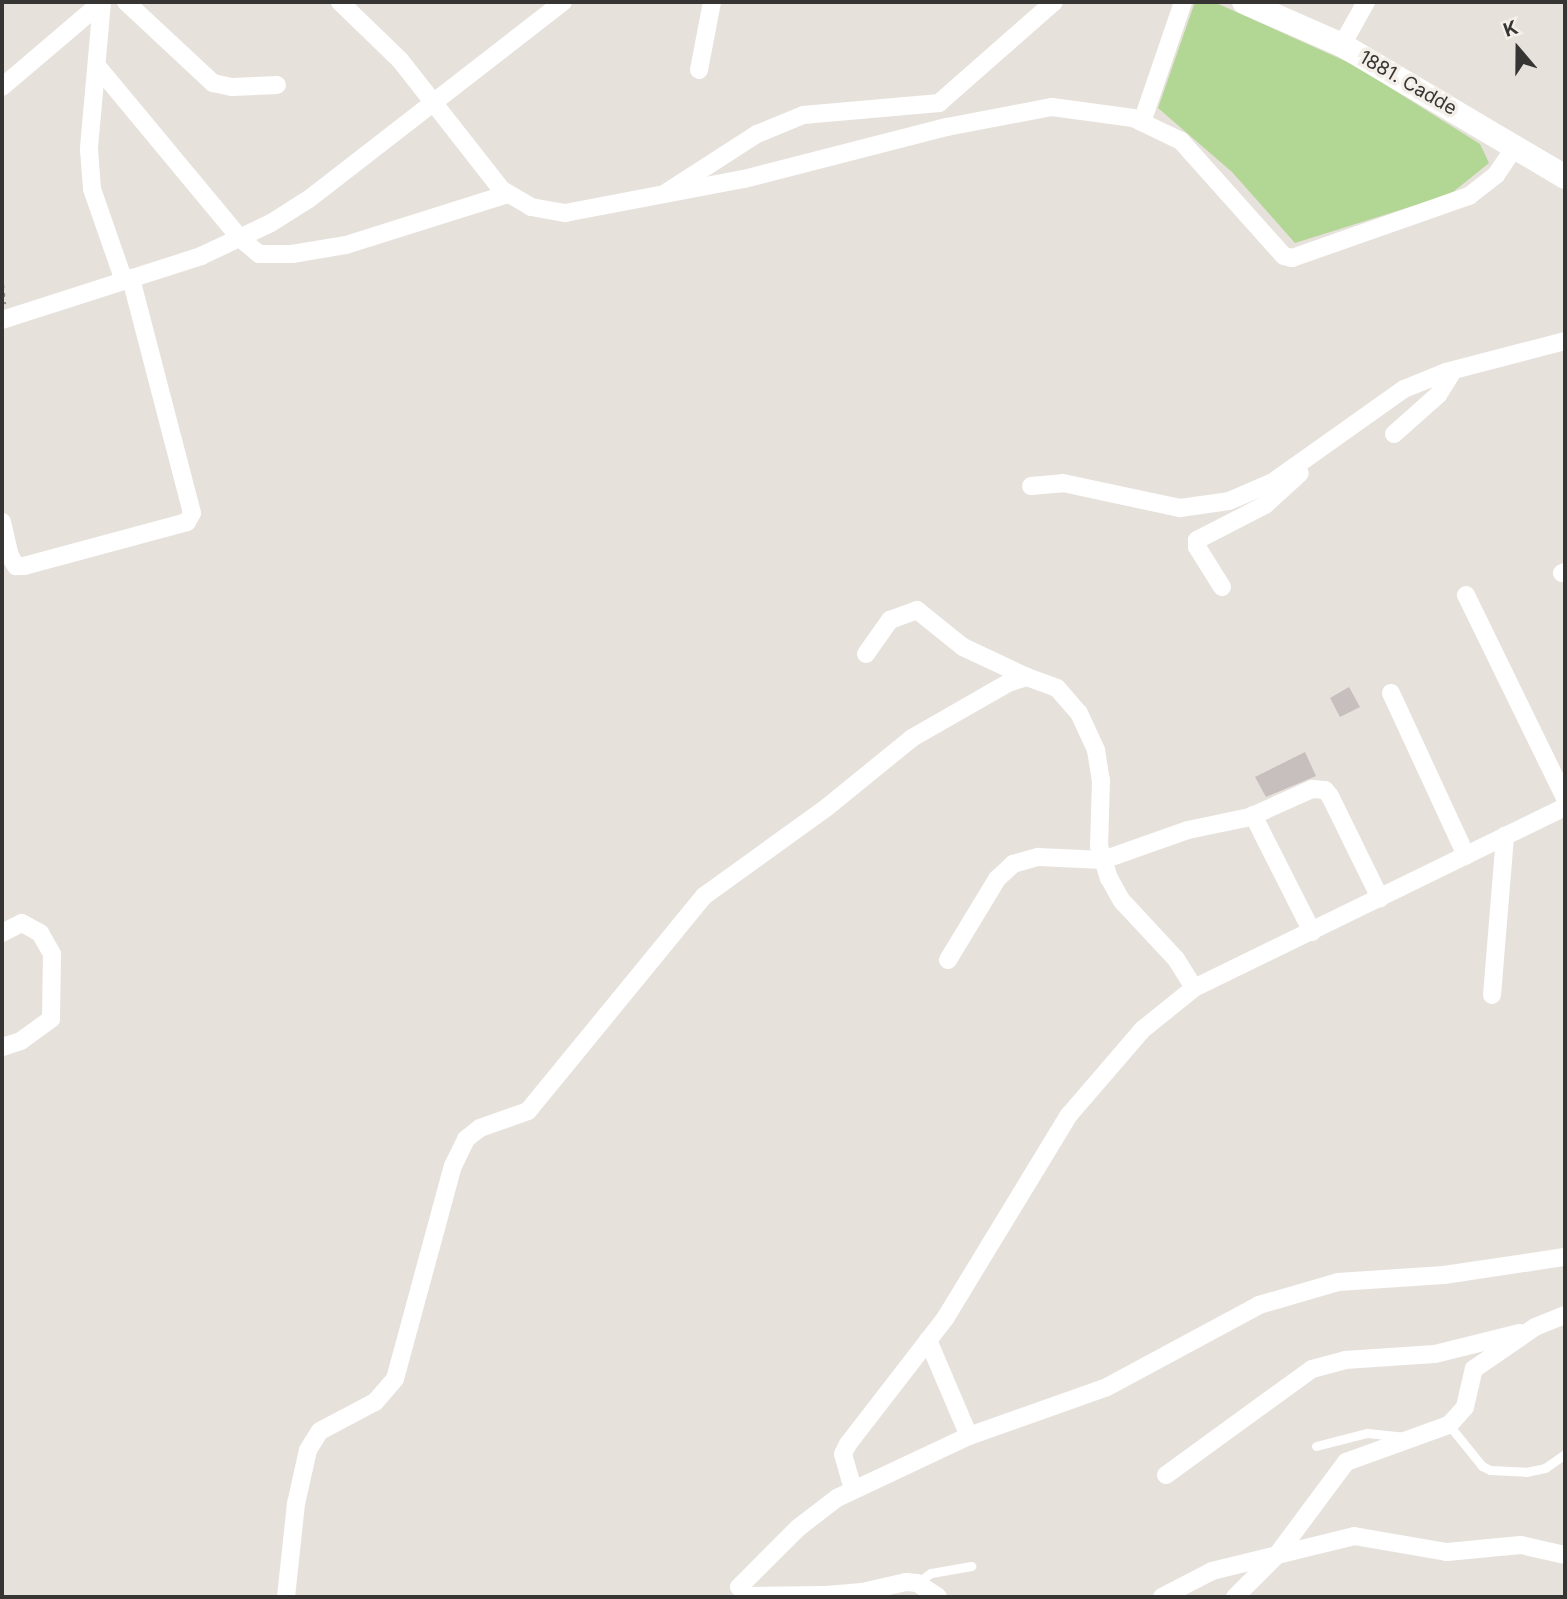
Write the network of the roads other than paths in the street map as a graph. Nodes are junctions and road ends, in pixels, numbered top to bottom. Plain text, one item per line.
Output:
1 (102, 2) edge
2 (126, 2) edge
3 (340, 2) edge
4 (563, 2) edge
5 (712, 2) edge
6 (1054, 2) edge
7 (1183, 2) edge
8 (1244, 2) edge
9 (1366, 2) edge
10 (1342, 46) junction
11 (97, 66) junction
12 (699, 70) dead end
13 (277, 85) dead end
14 (2, 87) edge
15 (433, 103) junction
16 (939, 103) junction
17 (1142, 122) junction
18 (947, 127) junction
19 (1516, 147) junction
20 (1565, 177) edge
21 (667, 192) junction
22 (508, 194) junction
23 (240, 238) junction
24 (127, 279) junction
25 (4, 319) edge
26 (1565, 341) edge
27 (1454, 371) junction
28 (1394, 434) dead end
29 (1308, 458) junction
30 (1031, 486) dead end
31 (2, 522) edge
32 (1222, 587) dead end
33 (1466, 595) dead end
34 (866, 654) dead end
35 (1027, 677) junction
36 (1391, 693) dead end
37 (1565, 798) edge
38 (1565, 807) edge
39 (1253, 815) junction
40 (1505, 836) junction
41 (1466, 855) junction
42 (1103, 860) junction
43 (1380, 898) junction
44 (1312, 932) junction
45 (2, 933) edge
46 (948, 960) dead end
47 (1195, 988) junction
48 (1492, 995) dead end
49 (2, 1047) edge
50 (1565, 1257) edge
51 (1565, 1315) edge
52 (1526, 1332) junction
53 (928, 1340) junction
54 (1449, 1425) junction
55 (969, 1436) junction
56 (1414, 1440) junction
57 (1316, 1446) dead end
58 (1565, 1454) edge
59 (1166, 1475) dead end
60 (853, 1489) junction
61 (1277, 1555) junction
62 (1565, 1555) edge
63 (971, 1566) dead end
64 (917, 1583) junction
65 (286, 1597) edge
66 (938, 1597) edge
67 (1162, 1597) edge
68 (1235, 1597) edge

1 - 11 street
1 - 14 street
2 - 13 street
3 - 15 street
4 - 15 street
5 - 12 street
6 - 16 street
7 - 17 street
8 - 10 street, 1881. Cadde
9 - 10 street
10 - 19 street, 1881. Cadde
11 - 23 street
11 - 24 street
15 - 22 street
15 - 23 street
16 - 18 street
16 - 21 street
17 - 18 street
17 - 19 street
18 - 21 street
19 - 20 street, 1881. Cadde
21 - 22 street
22 - 23 street
23 - 24 street
24 - 25 street
24 - 31 street
26 - 27 street
27 - 28 street
27 - 29 street
29 - 30 street
29 - 32 street
33 - 37 street
34 - 35 street
35 - 42 street
35 - 65 street
36 - 41 street
38 - 40 street
39 - 42 street
39 - 43 street
39 - 44 street
40 - 41 street
40 - 48 street
41 - 43 street
42 - 46 street
42 - 47 street
43 - 44 street
44 - 47 street
45 - 49 street
47 - 53 street
50 - 55 street
51 - 52 street
52 - 54 street
52 - 59 street
53 - 55 street
53 - 60 street
54 - 56 street
54 - 58 lane
55 - 60 street
56 - 57 lane
56 - 61 street
60 - 64 street
61 - 62 street
61 - 67 street
61 - 68 street
63 - 64 lane
64 - 66 street

